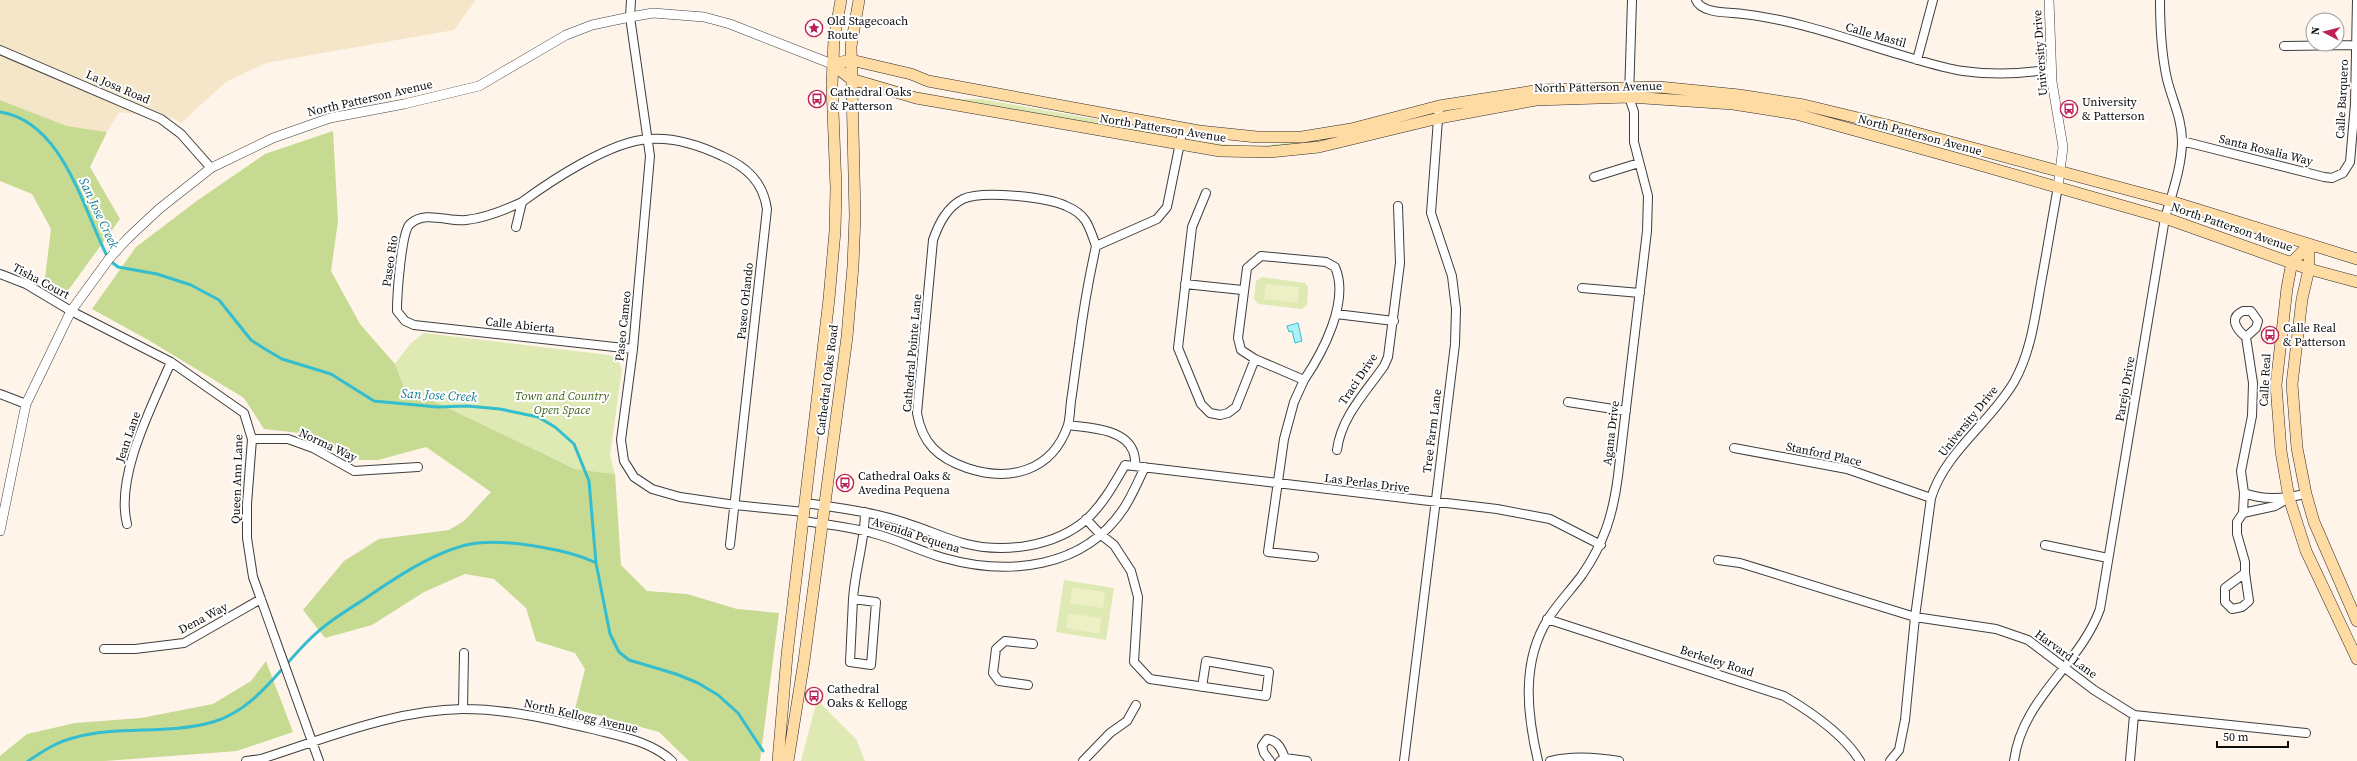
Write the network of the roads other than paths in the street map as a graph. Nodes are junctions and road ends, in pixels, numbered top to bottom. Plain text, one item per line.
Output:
1 (632, 0) edge
2 (841, 0) edge
3 (859, 0) edge
4 (1632, 0) edge
5 (1933, 0) edge
6 (2049, 0) edge
7 (2160, 0) edge
8 (2357, 0) edge
9 (1696, 2) edge
10 (630, 17) junction
11 (2357, 45) edge
12 (2284, 46) dead end
13 (0, 50) edge
14 (851, 60) junction
15 (1917, 60) junction
16 (832, 64) junction
17 (2051, 69) junction
18 (851, 79) junction
19 (1629, 92) junction
20 (1439, 106) junction
21 (1439, 118) junction
22 (1183, 128) junction
23 (648, 139) junction
24 (2182, 142) junction
25 (1180, 145) junction
26 (1639, 162) junction
27 (211, 168) junction
28 (2060, 173) junction
29 (2343, 173) joint
30 (1594, 177) dead end
31 (2058, 187) junction
32 (1206, 193) dead end
33 (2170, 201) junction
34 (522, 202) junction
35 (1398, 206) dead end
36 (2165, 218) junction
37 (516, 227) dead end
38 (2309, 244) junction
39 (1096, 246) junction
40 (2357, 259) edge
41 (2292, 262) junction
42 (2309, 269) junction
43 (0, 274) edge
44 (2357, 282) edge
45 (1185, 284) junction
46 (1582, 288) dead end
47 (1242, 290) junction
48 (1640, 293) junction
49 (71, 311) junction
50 (1336, 314) junction
51 (405, 321) joint
52 (1394, 321) junction
53 (2246, 337) dead end
54 (633, 349) junction
55 (1255, 359) junction
56 (171, 362) junction
57 (1304, 380) junction
58 (0, 394) edge
59 (1568, 402) dead end
60 (26, 404) junction
61 (1626, 411) junction
62 (1068, 425) junction
63 (252, 439) junction
64 (1734, 448) dead end
65 (1337, 450) dead end
66 (1125, 465) joint
67 (1136, 466) junction
68 (418, 467) dead end
69 (1145, 467) junction
70 (1276, 484) junction
71 (2244, 493) junction
72 (2306, 494) junction
73 (1931, 498) junction
74 (2289, 498) junction
75 (1436, 503) junction
76 (735, 505) junction
77 (824, 506) junction
78 (804, 512) junction
79 (865, 512) junction
80 (2243, 513) junction
81 (2, 517) edge
82 (1086, 520) junction
83 (127, 524) dead end
84 (822, 524) junction
85 (0, 531) edge
86 (864, 531) junction
87 (1100, 534) junction
88 (730, 545) dead end
89 (1601, 545) junction
90 (2045, 545) dead end
91 (1314, 558) dead end
92 (2108, 558) junction
93 (1718, 560) dead end
94 (2245, 573) dead end
95 (261, 599) junction
96 (853, 599) junction
97 (1915, 616) junction
98 (1547, 619) junction
99 (2357, 621) edge
100 (1033, 644) dead end
101 (104, 649) dead end
102 (464, 653) dead end
103 (2357, 659) edge
104 (2064, 667) junction
105 (1028, 685) dead end
106 (1202, 687) junction
107 (1136, 706) dead end
108 (463, 709) junction
109 (2134, 715) junction
110 (2306, 733) dead end
111 (313, 742) junction
112 (1283, 760) edge
113 (246, 761) edge
114 (319, 761) edge
115 (672, 761) edge
116 (778, 761) edge
117 (788, 761) edge
118 (1083, 761) edge
119 (1270, 761) edge
120 (1307, 761) edge
121 (1404, 761) edge
122 (1538, 761) edge
123 (1550, 761) edge
124 (1618, 761) edge
125 (1860, 761) edge
126 (1890, 761) edge
127 (2014, 761) edge
128 (2130, 761) edge

1 - 10 street, Paseo Cameo
2 - 16 main road, Cathedral Oaks Road
3 - 14 main road, Cathedral Oaks Road
4 - 19 street, Agana Drive
5 - 15 street
6 - 17 street, University Drive
7 - 24 street, Parejo Drive
8 - 11 street, Calle Barquero
9 - 15 street, Calle Mastil
10 - 16 street, North Patterson Avenue
10 - 23 street, Paseo Cameo
10 - 27 street, North Patterson Avenue
11 - 12 street
11 - 29 street, Calle Barquero
13 - 27 street, La Josa Road
14 - 16 main road, North Patterson Avenue
14 - 18 main road, Cathedral Oaks Road
14 - 22 main road, North Patterson Avenue
15 - 17 street, Calle Mastil
16 - 18 main road, North Patterson Avenue
16 - 78 main road, Cathedral Oaks Road
17 - 28 street, University Drive
18 - 25 main road, North Patterson Avenue
18 - 77 main road, Cathedral Oaks Road
19 - 20 main road, North Patterson Avenue
19 - 21 main road, North Patterson Avenue
19 - 26 street, Agana Drive
19 - 28 main road, North Patterson Avenue
19 - 31 main road, North Patterson Avenue
20 - 21 street, Tree Farm Lane
20 - 22 main road, North Patterson Avenue
21 - 25 main road, North Patterson Avenue
21 - 75 street, Tree Farm Lane
22 - 25 street
23 - 34 street, Paseo Rio
23 - 54 street, Paseo Cameo
23 - 76 street, Paseo Orlando
24 - 29 street, Santa Rosalia Way
24 - 33 street, Parejo Drive
25 - 39 street
26 - 30 street
26 - 48 street, Agana Drive
27 - 49 street, North Patterson Avenue
28 - 31 street, University Drive
28 - 33 main road, North Patterson Avenue
31 - 36 main road, North Patterson Avenue
31 - 73 street, University Drive
32 - 45 street
33 - 36 street, Parejo Drive
33 - 38 main road, North Patterson Avenue
34 - 37 street
34 - 51 street, Paseo Rio
35 - 52 street, Traci Drive
36 - 41 main road, North Patterson Avenue
36 - 92 street, Parejo Drive
38 - 40 main road, North Patterson Avenue
38 - 41 main road
38 - 42 main road
39 - 62 street, Cathedral Pointe Lane
39 - 62 street, Cathedral Pointe Lane
41 - 42 main road, North Patterson Avenue
41 - 74 main road, Calle Real
42 - 44 main road, North Patterson Avenue
42 - 72 main road
43 - 49 street, Tisha Court
45 - 47 street
45 - 55 street
46 - 48 street
47 - 50 street
47 - 55 street
48 - 61 street, Agana Drive
49 - 56 street, Queen Ann Lane
49 - 60 street, North Patterson Avenue
50 - 52 street
50 - 57 street
51 - 54 street, Calle Abierta
52 - 65 street, Traci Drive
53 - 71 street
54 - 76 street, Paseo Cameo
55 - 57 street
56 - 63 street, Queen Ann Lane
56 - 83 street, Jean Lane
57 - 70 street
58 - 60 street
59 - 61 street
60 - 81 street, North Patterson Avenue
61 - 89 street, Agana Drive
62 - 67 street
63 - 68 street, Norma Way
63 - 95 street, Queen Ann Lane
64 - 73 street, Stanford Place
66 - 67 street, Las Perlas Drive
66 - 82 street, Avenida Pequena
67 - 69 street, Las Perlas Drive
69 - 70 street, Las Perlas Drive
69 - 87 street, Avenida Pequena
70 - 75 street, Las Perlas Drive
70 - 91 street
71 - 74 street
71 - 80 street
72 - 74 street
72 - 99 main road
73 - 97 street, University Drive
74 - 80 street
74 - 103 main road, Calle Real
75 - 89 street, Las Perlas Drive
75 - 121 street, Tree Farm Lane
76 - 78 street, Paseo Cameo
76 - 88 street, Paseo Orlando
77 - 78 street, Avenida Pequena
77 - 79 street, Avenida Pequena
77 - 84 main road, Cathedral Oaks Road
78 - 84 street, Avenida Pequena
78 - 116 main road, Cathedral Oaks Road
79 - 82 street, Avenida Pequena
79 - 86 street
80 - 94 street
81 - 85 street, North Patterson Avenue
82 - 87 street
84 - 86 street, Avenida Pequena
84 - 117 main road, Cathedral Oaks Road
86 - 87 street, Avenida Pequena
86 - 96 street
87 - 106 street
89 - 98 street, Agana Drive
90 - 92 street
92 - 104 street, Parejo Drive
93 - 97 street, Harvard Lane
95 - 101 street, Dena Way
95 - 111 street, Queen Ann Lane
96 - 96 street
97 - 104 street, Harvard Lane
97 - 126 street, University Drive
98 - 122 street, Agana Drive
98 - 125 street, Berkeley Road
100 - 105 street
102 - 108 street
104 - 109 street, Harvard Lane
104 - 127 street, Parejo Drive
106 - 106 street
107 - 118 street
108 - 111 street, North Kellogg Avenue
108 - 115 street, North Kellogg Avenue
109 - 110 street, Harvard Lane
109 - 128 street
111 - 113 street, North Kellogg Avenue
111 - 114 street, Queen Ann Lane
112 - 119 street
112 - 120 street
123 - 124 street

